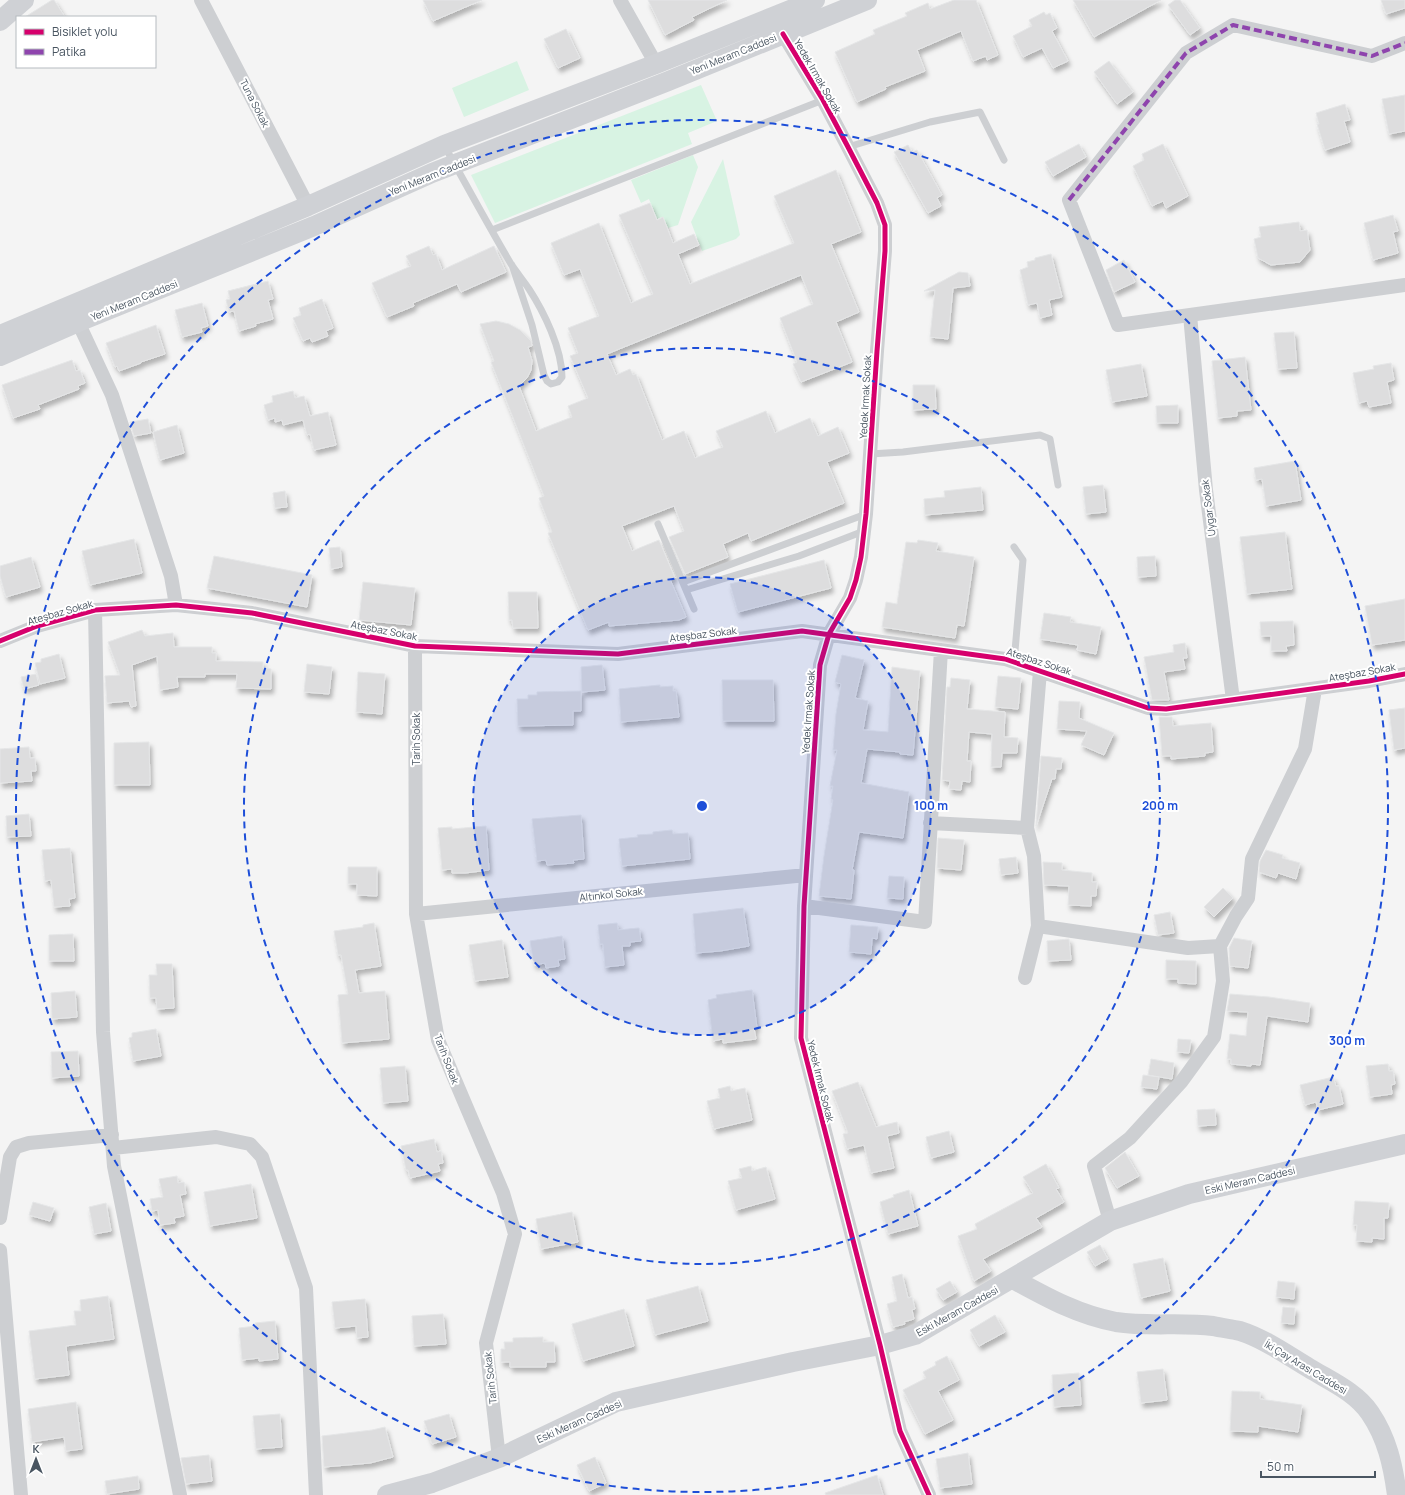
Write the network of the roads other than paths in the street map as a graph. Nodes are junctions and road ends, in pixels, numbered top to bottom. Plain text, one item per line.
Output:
1 (24, 0) edge
2 (201, 0) edge
3 (620, 0) edge
4 (815, 0) edge
5 (868, 0) edge
6 (0, 21) edge
7 (783, 34) junction
8 (1405, 43) edge
9 (656, 64) junction
10 (823, 100) junction
11 (444, 145) junction
12 (848, 147) junction
13 (1004, 160) dead end
14 (455, 165) junction
15 (308, 206) junction
16 (492, 230) junction
17 (512, 266) junction
18 (1405, 285) edge
19 (1190, 315) junction
20 (78, 322) junction
21 (0, 335) edge
22 (0, 356) edge
23 (870, 454) junction
24 (1058, 485) dead end
25 (866, 514) junction
26 (658, 524) dead end
27 (864, 531) junction
28 (1014, 547) dead end
29 (769, 550) junction
30 (775, 563) junction
31 (683, 582) junction
32 (686, 590) junction
33 (176, 605) junction
34 (694, 609) dead end
35 (95, 610) junction
36 (829, 634) junction
37 (0, 641) edge
38 (415, 646) junction
39 (941, 650) junction
40 (1014, 662) junction
41 (1040, 671) junction
42 (1405, 674) edge
43 (1315, 689) junction
44 (1233, 700) junction
45 (930, 824) junction
46 (1027, 828) junction
47 (806, 875) junction
48 (804, 906) junction
49 (416, 914) junction
50 (1038, 926) junction
51 (1220, 946) junction
52 (1025, 978) dead end
53 (112, 1142) junction
54 (1405, 1144) edge
55 (0, 1218) edge
56 (1110, 1221) junction
57 (0, 1250) edge
58 (1013, 1279) junction
59 (880, 1345) junction
60 (499, 1458) junction
61 (21, 1495) edge
62 (180, 1495) edge
63 (316, 1495) edge
64 (387, 1495) edge
65 (929, 1495) edge
66 (1397, 1495) edge

1 - 6 main road
2 - 15 street, Tuna Sokak
3 - 9 street
4 - 9 main road, Yeni Meram Caddesi
5 - 7 main road, Yeni Meram Caddesi
7 - 10 street, Yedek Irmak Sokak
7 - 14 main road, Yeni Meram Caddesi
8 - 19 street
9 - 11 main road, Yeni Meram Caddesi
10 - 12 street, Yedek Irmak Sokak
10 - 16 lane
11 - 14 lane
11 - 15 main road, Yeni Meram Caddesi
12 - 13 lane
12 - 23 street, Yedek Irmak Sokak
14 - 16 lane
14 - 20 main road, Yeni Meram Caddesi
15 - 21 main road, Yeni Meram Caddesi
16 - 17 lane
17 - 17 lane
18 - 19 street
19 - 44 street, Uygar Sokak
20 - 22 main road, Yeni Meram Caddesi
20 - 33 street
23 - 24 lane
23 - 25 street, Yedek Irmak Sokak
25 - 27 street, Yedek Irmak Sokak
25 - 29 lane
26 - 31 lane
27 - 30 lane
27 - 36 street, Yedek Irmak Sokak
28 - 40 lane
29 - 30 lane
29 - 31 lane
30 - 32 lane
31 - 32 lane
32 - 34 lane
33 - 35 street, Ateşbaz Sokak
33 - 38 street, Ateşbaz Sokak
35 - 37 street, Ateşbaz Sokak
35 - 53 street
36 - 38 street, Ateşbaz Sokak
36 - 39 street, Ateşbaz Sokak
36 - 47 street, Yedek Irmak Sokak
38 - 49 street, Tarih Sokak
39 - 40 street, Ateşbaz Sokak
39 - 45 street
40 - 41 street, Ateşbaz Sokak
41 - 44 street, Ateşbaz Sokak
41 - 46 street
42 - 43 street, Ateşbaz Sokak
43 - 44 street, Ateşbaz Sokak
43 - 51 street
45 - 46 street
45 - 48 street
46 - 50 street
47 - 48 street, Yedek Irmak Sokak
47 - 49 street, Altınkol Sokak
48 - 59 street, Yedek Irmak Sokak
49 - 60 street, Tarih Sokak
50 - 51 street
50 - 52 street
51 - 56 street
53 - 55 street
53 - 62 street
53 - 63 street
54 - 56 main road, Eski Meram Caddesi
56 - 58 main road, Eski Meram Caddesi
57 - 61 street
58 - 59 main road, Eski Meram Caddesi
58 - 66 main road, İki Çay Arası Caddesi
59 - 60 main road, Eski Meram Caddesi
59 - 65 street, Yedek Irmak Sokak
60 - 64 main road, Eski Meram Caddesi

